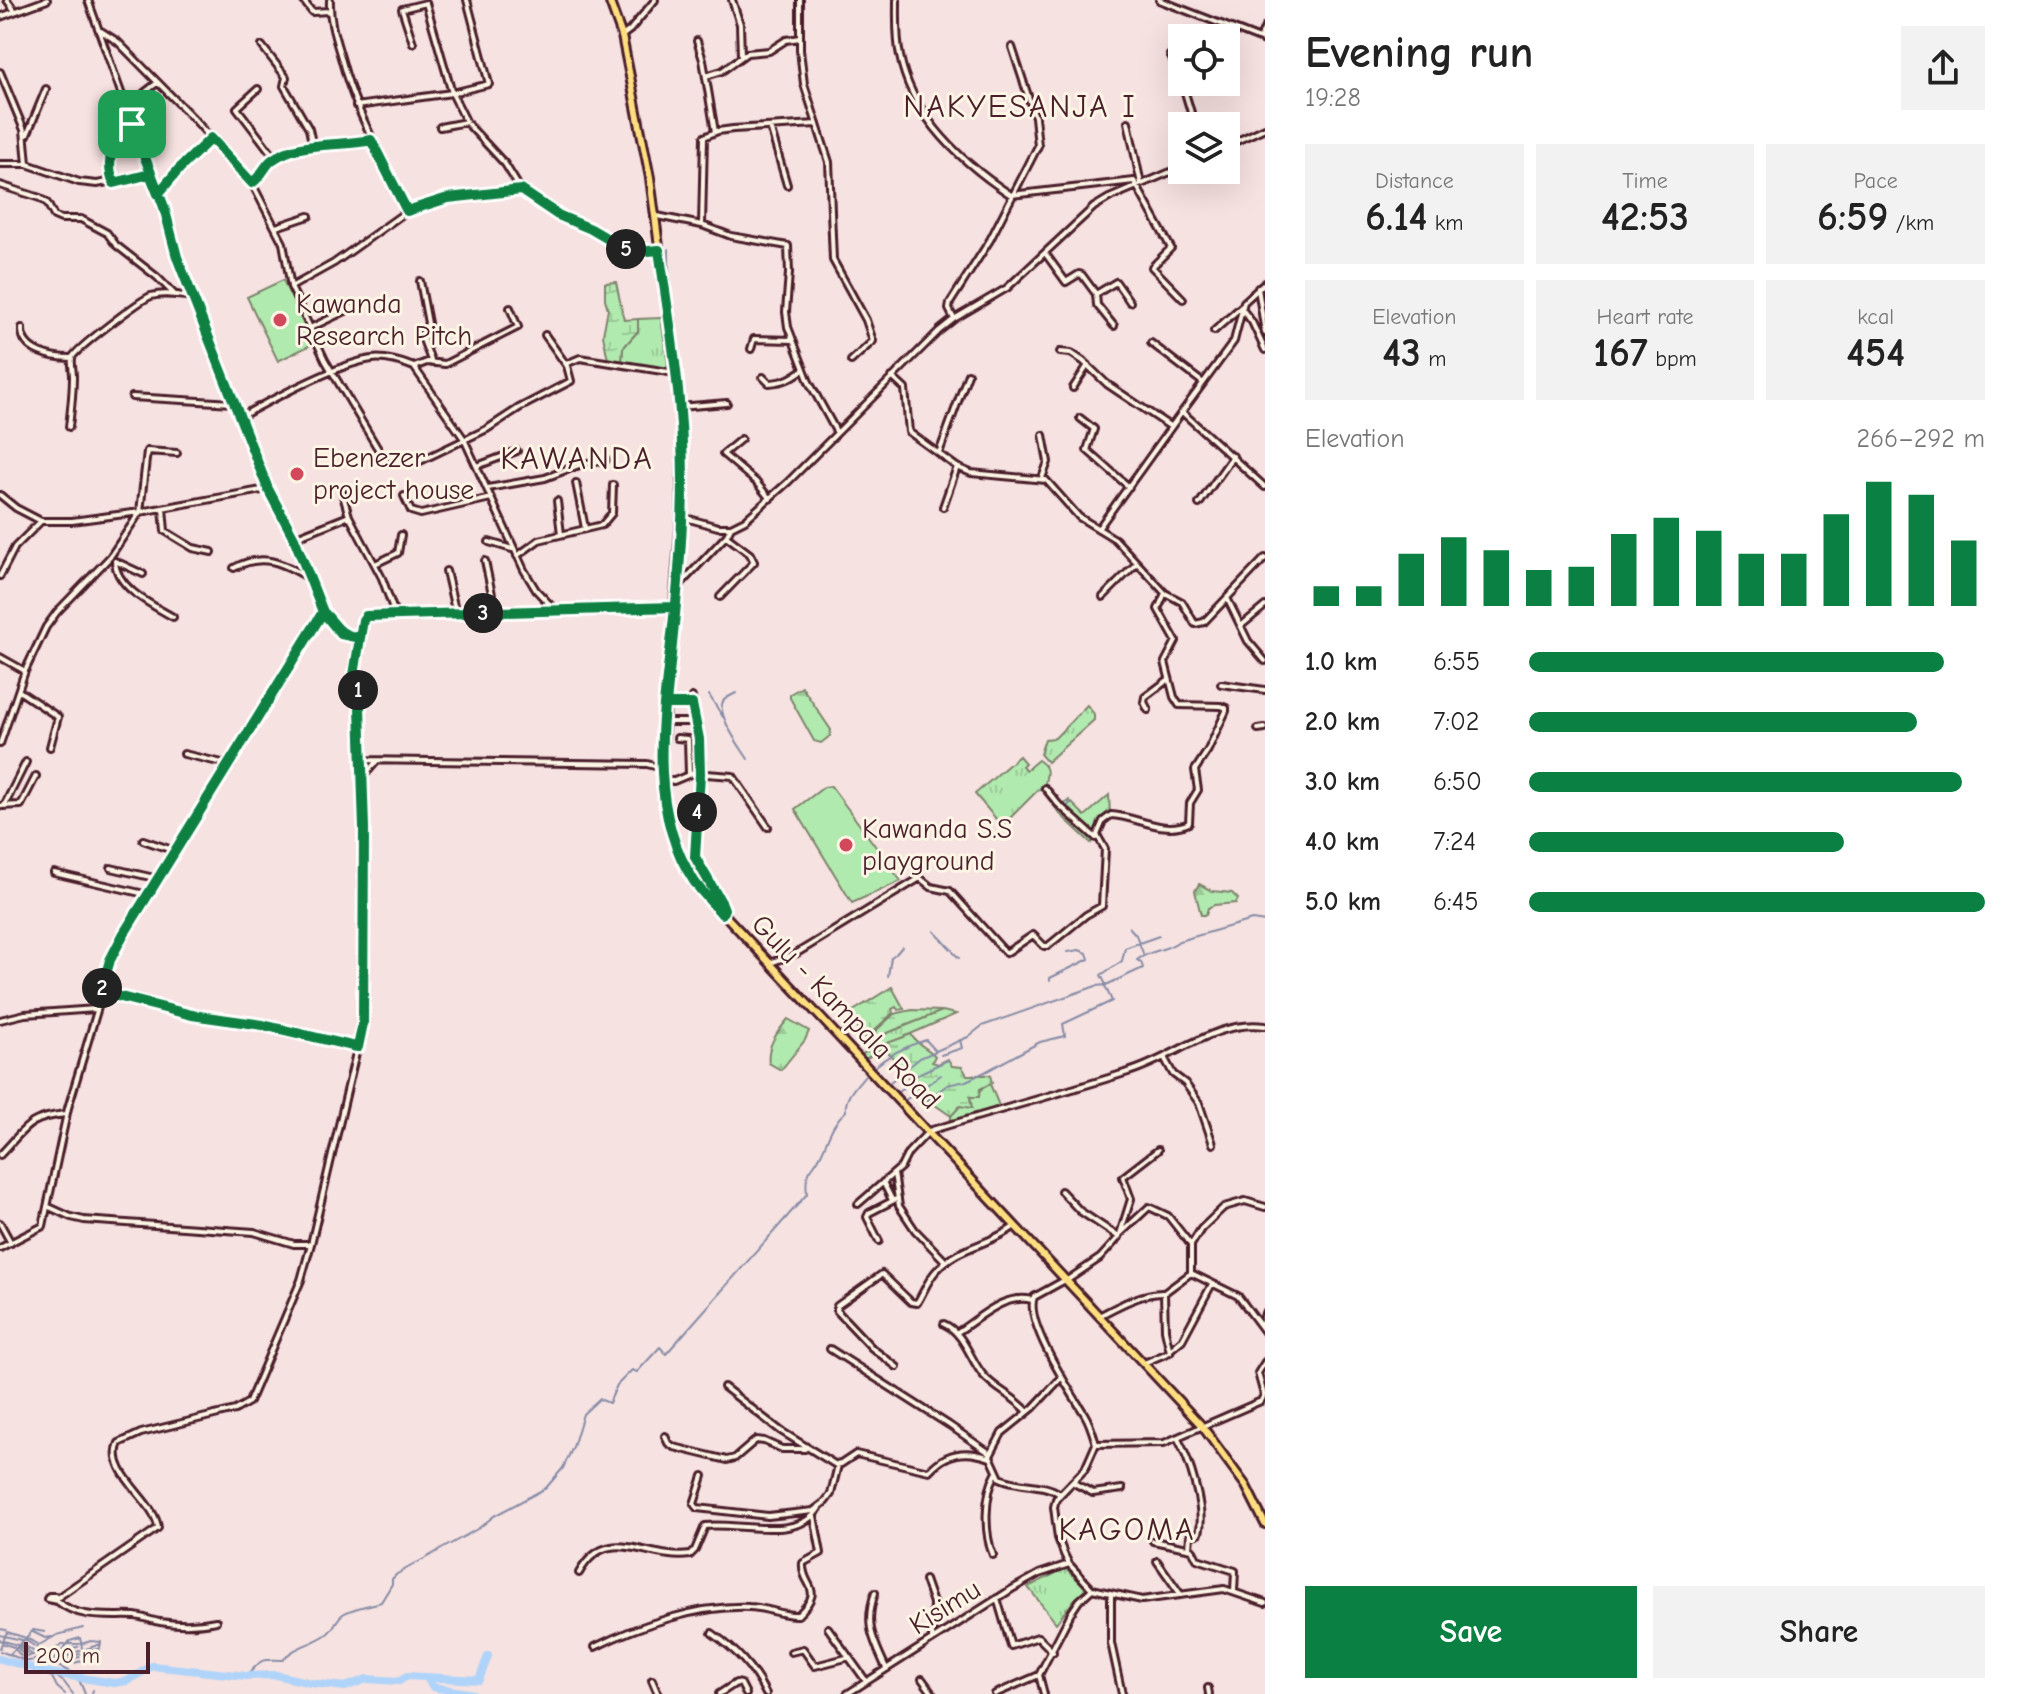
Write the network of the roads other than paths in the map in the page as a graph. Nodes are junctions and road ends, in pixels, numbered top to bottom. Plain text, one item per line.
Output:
1 (7, 0) edge
2 (47, 0) edge
3 (89, 0) edge
4 (303, 0) edge
5 (330, 0) edge
6 (467, 0) edge
7 (609, 0) edge
8 (655, 0) edge
9 (732, 0) edge
10 (800, 0) edge
11 (897, 0) edge
12 (1159, 0) edge
13 (16, 11) junction
14 (329, 11) junction
15 (0, 17) edge
16 (1265, 27) edge
17 (99, 30) junction
18 (622, 36) junction
19 (800, 38) junction
20 (1262, 40) edge
21 (697, 41) dead end
22 (413, 43) dead end
23 (262, 46) dead end
24 (1012, 47) dead end
25 (741, 56) junction
26 (0, 72) edge
27 (706, 76) junction
28 (157, 83) junction
29 (46, 89) dead end
30 (258, 89) dead end
31 (452, 93) junction
32 (356, 106) junction
33 (128, 114) junction
34 (466, 122) junction
35 (1128, 122) dead end
36 (132, 124) junction
37 (817, 124) junction
38 (440, 127) dead end
39 (770, 127) junction
40 (1265, 128) edge
41 (715, 132) junction
42 (26, 138) junction
43 (211, 138) junction
44 (371, 140) junction
45 (1240, 140) edge
46 (313, 147) junction
47 (275, 158) junction
48 (0, 164) edge
49 (27, 164) junction
50 (1168, 173) edge
51 (150, 174) junction
52 (114, 183) junction
53 (252, 183) junction
54 (1140, 184) junction
55 (0, 185) edge
56 (787, 185) dead end
57 (521, 190) junction
58 (158, 194) junction
59 (1011, 195) junction
60 (407, 211) junction
61 (656, 215) junction
62 (309, 216) dead end
63 (702, 225) junction
64 (276, 227) junction
65 (659, 250) junction
66 (1045, 253) junction
67 (420, 281) dead end
68 (1265, 283) edge
69 (291, 287) junction
70 (1258, 288) junction
71 (174, 294) junction
72 (1096, 294) junction
73 (195, 297) junction
74 (1183, 299) dead end
75 (1130, 302) dead end
76 (354, 307) dead end
77 (1243, 307) junction
78 (510, 308) dead end
79 (954, 319) junction
80 (1114, 326) dead end
81 (22, 328) dead end
82 (310, 328) junction
83 (1214, 331) dead end
84 (1265, 333) edge
85 (545, 335) dead end
86 (793, 340) junction
87 (1151, 343) dead end
88 (751, 349) dead end
89 (1265, 350) edge
90 (1060, 352) dead end
91 (72, 358) junction
92 (325, 360) junction
93 (851, 361) dead end
94 (432, 363) junction
95 (566, 364) junction
96 (1088, 365) junction
97 (414, 367) junction
98 (804, 369) junction
99 (334, 372) junction
100 (675, 373) junction
101 (968, 374) dead end
102 (321, 377) junction
103 (763, 377) dead end
104 (892, 377) junction
105 (1202, 382) junction
106 (1073, 388) dead end
107 (132, 397) dead end
108 (233, 403) junction
109 (727, 403) dead end
110 (679, 407) junction
111 (1182, 412) junction
112 (240, 417) junction
113 (1080, 418) dead end
114 (69, 427) dead end
115 (1171, 427) junction
116 (837, 433) junction
117 (1043, 435) dead end
118 (464, 439) junction
119 (741, 439) dead end
120 (517, 451) dead end
121 (177, 453) dead end
122 (939, 453) junction
123 (1233, 456) junction
124 (384, 459) dead end
125 (606, 460) dead end
126 (414, 464) dead end
127 (477, 466) junction
128 (957, 467) junction
129 (1042, 478) junction
130 (576, 483) dead end
131 (613, 485) dead end
132 (1129, 487) junction
133 (1265, 487) edge
134 (488, 488) junction
135 (268, 489) junction
136 (342, 492) dead end
137 (0, 495) edge
138 (404, 496) dead end
139 (491, 498) junction
140 (770, 499) junction
141 (557, 501) dead end
142 (1199, 504) dead end
143 (943, 507) dead end
144 (163, 508) junction
145 (140, 512) junction
146 (349, 516) junction
147 (681, 517) junction
148 (41, 521) junction
149 (731, 527) junction
150 (585, 529) junction
151 (1098, 529) junction
152 (561, 534) junction
153 (401, 535) dead end
154 (726, 536) junction
155 (294, 538) junction
156 (489, 542) dead end
157 (512, 549) junction
158 (212, 552) dead end
159 (110, 557) junction
160 (516, 557) junction
161 (1265, 558) edge
162 (115, 561) junction
163 (485, 561) dead end
164 (1137, 563) junction
165 (375, 564) junction
166 (234, 568) dead end
167 (446, 571) dead end
168 (143, 574) dead end
169 (0, 576) edge
170 (310, 579) junction
171 (676, 589) junction
172 (1165, 593) junction
173 (720, 597) dead end
174 (1103, 597) dead end
175 (1227, 598) junction
176 (1265, 606) edge
177 (675, 607) junction
178 (556, 611) junction
179 (323, 612) junction
180 (496, 613) junction
181 (395, 614) junction
182 (456, 614) junction
183 (173, 617) dead end
184 (1242, 625) junction
185 (360, 638) junction
186 (0, 657) edge
187 (1265, 661) edge
188 (25, 671) junction
189 (1169, 679) junction
190 (1221, 684) dead end
191 (1265, 690) edge
192 (19, 691) junction
193 (692, 697) dead end
194 (666, 704) junction
195 (692, 704) junction
196 (1148, 710) dead end
197 (664, 722) junction
198 (695, 722) junction
199 (1265, 728) edge
200 (1258, 729) dead end
201 (2, 735) edge
202 (677, 738) dead end
203 (0, 744) edge
204 (50, 747) dead end
205 (184, 754) dead end
206 (662, 756) junction
207 (361, 760) junction
208 (26, 762) dead end
209 (376, 762) junction
210 (647, 764) junction
211 (231, 765) junction
212 (662, 768) junction
213 (689, 774) junction
214 (700, 774) junction
215 (36, 776) dead end
216 (362, 779) junction
217 (663, 781) junction
218 (1045, 788) dead end
219 (2, 806) edge
220 (768, 827) dead end
221 (1098, 830) junction
222 (1089, 831) junction
223 (143, 840) dead end
224 (1098, 840) junction
225 (176, 851) junction
226 (111, 868) dead end
227 (54, 873) dead end
228 (159, 879) junction
229 (149, 895) junction
230 (722, 914) junction
231 (770, 963) junction
232 (101, 992) junction
233 (96, 1009) junction
234 (0, 1020) edge
235 (1265, 1026) edge
236 (358, 1047) junction
237 (1165, 1059) junction
238 (67, 1114) junction
239 (929, 1131) junction
240 (1213, 1144) dead end
241 (1158, 1150) dead end
242 (0, 1155) edge
243 (894, 1173) junction
244 (883, 1182) junction
245 (1061, 1191) dead end
246 (895, 1199) junction
247 (858, 1204) dead end
248 (49, 1207) junction
249 (1265, 1207) edge
250 (0, 1223) edge
251 (1015, 1226) junction
252 (1120, 1235) junction
253 (879, 1241) dead end
254 (11, 1243) junction
255 (311, 1244) junction
256 (1191, 1245) junction
257 (0, 1248) edge
258 (946, 1262) junction
259 (1191, 1273) junction
260 (1065, 1281) junction
261 (1212, 1284) junction
262 (1164, 1293) junction
263 (1032, 1300) junction
264 (1265, 1313) edge
265 (1099, 1316) junction
266 (944, 1324) dead end
267 (1264, 1330) edge
268 (956, 1333) junction
269 (830, 1349) dead end
270 (1170, 1350) junction
271 (1265, 1362) edge
272 (1143, 1363) junction
273 (897, 1367) dead end
274 (1062, 1377) junction
275 (724, 1387) dead end
276 (1028, 1412) junction
277 (1202, 1426) junction
278 (665, 1436) dead end
279 (1178, 1439) junction
280 (1096, 1444) junction
281 (807, 1448) junction
282 (990, 1456) junction
283 (838, 1465) junction
284 (996, 1474) junction
285 (703, 1476) dead end
286 (1072, 1482) junction
287 (1122, 1489) dead end
288 (1060, 1494) junction
289 (819, 1508) junction
290 (1262, 1510) edge
291 (814, 1516) junction
292 (1265, 1524) edge
293 (1153, 1541) dead end
294 (1189, 1548) junction
295 (993, 1555) dead end
296 (1157, 1561) dead end
297 (1069, 1564) junction
298 (579, 1573) dead end
299 (925, 1580) dead end
300 (1092, 1589) junction
301 (1234, 1591) junction
302 (875, 1593) dead end
303 (1111, 1595) junction
304 (1182, 1596) junction
305 (997, 1598) junction
306 (1265, 1603) edge
307 (216, 1621) dead end
308 (828, 1628) dead end
309 (712, 1633) dead end
310 (932, 1638) junction
311 (595, 1647) dead end
312 (791, 1652) dead end
313 (1053, 1652) junction
314 (850, 1657) junction
315 (886, 1668) junction
316 (1039, 1675) junction
317 (922, 1679) dead end
318 (652, 1680) dead end
319 (866, 1681) junction
320 (658, 1694) edge
321 (719, 1694) edge
322 (746, 1694) edge
323 (766, 1694) edge
324 (847, 1694) edge
325 (932, 1694) edge
326 (995, 1694) edge
327 (1044, 1694) edge
328 (1122, 1694) edge

1 - 13 street
2 - 13 street
3 - 17 street
4 - 14 street
5 - 14 street
6 - 31 street
7 - 18 main road, Gulu - Kampala Road
8 - 18 street
9 - 25 street
10 - 19 street
11 - 59 street
12 - 20 street
13 - 15 street
14 - 32 street
16 - 20 street
17 - 28 street
17 - 33 street
18 - 61 main road, Gulu - Kampala Road
19 - 25 street
19 - 37 street
21 - 27 street
22 - 31 street
23 - 46 street
24 - 59 street
25 - 27 street
26 - 42 street
27 - 41 street
28 - 33 street
28 - 43 street
29 - 42 street
30 - 47 street
31 - 32 street
31 - 34 street
32 - 44 street
33 - 36 street
34 - 38 street
34 - 57 street
35 - 54 street
36 - 51 street
36 - 52 street
37 - 39 street
37 - 93 street
39 - 41 street
39 - 56 street
40 - 45 street
41 - 63 street
42 - 49 street
43 - 53 street
43 - 58 street
44 - 46 street
44 - 60 street
46 - 47 street
47 - 53 street
48 - 49 street
49 - 52 street
50 - 54 street
51 - 52 street
51 - 58 street
53 - 64 street
54 - 59 street
54 - 66 street
54 - 74 street
55 - 71 street
57 - 60 street
57 - 65 street
58 - 73 street
59 - 79 street
60 - 69 street
61 - 63 street
61 - 65 main road, Gulu - Kampala Road
62 - 64 street
63 - 86 street
64 - 69 street
65 - 100 main road, Gulu - Kampala Road
66 - 72 street
66 - 79 street
67 - 94 street
68 - 70 street
69 - 82 street
70 - 77 street
70 - 84 street
71 - 73 street
71 - 91 street
72 - 75 street
72 - 80 street
73 - 108 street
76 - 82 street
77 - 83 street
77 - 89 street
77 - 105 street
78 - 94 street
79 - 104 street
81 - 91 street
82 - 92 street
85 - 95 street
86 - 88 street
86 - 98 street
87 - 105 street
90 - 96 street
91 - 114 street
92 - 99 street
92 - 102 street
94 - 97 street
95 - 100 street
95 - 118 street
96 - 106 street
96 - 115 street
97 - 99 street
97 - 118 street
98 - 103 street
98 - 116 street
99 - 102 street
99 - 124 street
100 - 110 main road, Gulu - Kampala Road
101 - 122 street
102 - 112 street
104 - 116 street
104 - 122 street
105 - 111 street
107 - 108 street
108 - 112 street
109 - 110 street
110 - 147 main road, Gulu - Kampala Road
111 - 115 street
111 - 123 street
112 - 135 street
113 - 132 street
115 - 132 street
116 - 140 street
117 - 129 street
118 - 126 street
118 - 127 street
119 - 140 street
120 - 127 street
121 - 145 street
122 - 128 street
123 - 133 street
123 - 142 street
125 - 134 street
127 - 134 street
128 - 129 street
128 - 143 street
129 - 151 street
130 - 150 street
131 - 150 street
132 - 151 street
134 - 139 street
135 - 144 street
135 - 155 street
136 - 146 street
137 - 148 street
138 - 139 street
139 - 157 street
140 - 149 street
141 - 152 street
144 - 145 street
144 - 158 street
145 - 148 street
145 - 159 street
146 - 155 street
146 - 165 street
147 - 149 street
147 - 171 main road, Gulu - Kampala Road
148 - 169 street
149 - 154 street
150 - 152 street
151 - 164 street
152 - 160 street
153 - 165 street
154 - 171 street
154 - 173 street
155 - 170 street
156 - 157 street
157 - 160 street
159 - 162 street
159 - 188 street
160 - 178 street
161 - 175 street
162 - 168 street
162 - 183 street
163 - 180 street
164 - 172 street
164 - 174 street
165 - 181 street
166 - 170 street
167 - 182 street
170 - 179 street
171 - 177 main road, Gulu - Kampala Road
172 - 175 street
172 - 189 street
175 - 184 street
176 - 184 street
177 - 178 street
177 - 194 main road, Gulu - Kampala Road
178 - 180 street
179 - 185 street
179 - 211 street
180 - 182 street
181 - 182 street
181 - 185 street
184 - 187 street
185 - 207 street
186 - 188 street
188 - 192 street
189 - 196 street
189 - 221 street
190 - 191 street
192 - 201 street
192 - 204 street
193 - 195 street
194 - 195 street
194 - 197 main road, Gulu - Kampala Road
195 - 198 street
197 - 198 street
197 - 206 main road, Gulu - Kampala Road
198 - 214 street
199 - 200 street
201 - 203 street
202 - 213 street
205 - 211 street
206 - 210 street
206 - 212 main road, Gulu - Kampala Road
207 - 209 street
207 - 216 street
208 - 219 street
209 - 210 street
209 - 216 street
210 - 212 street
211 - 225 street
212 - 217 main road, Gulu - Kampala Road
213 - 214 street
213 - 217 street
214 - 220 street
214 - 230 street
215 - 219 street
216 - 236 street
217 - 230 main road, Gulu - Kampala Road
218 - 222 street
221 - 222 street
221 - 224 street
222 - 224 street
223 - 225 street
224 - 231 street
225 - 228 street
226 - 228 street
227 - 229 street
228 - 229 street
229 - 232 street
230 - 231 main road, Gulu - Kampala Road
231 - 239 main road, Gulu - Kampala Road
232 - 233 street
232 - 236 street
233 - 234 street
233 - 238 street
235 - 237 street
236 - 255 street
237 - 239 street
237 - 240 street
238 - 242 street
238 - 248 street
239 - 243 street
239 - 251 main road, Gulu - Kampala Road
241 - 252 street
243 - 244 street
243 - 246 street
244 - 246 street
244 - 247 street
245 - 252 street
246 - 253 street
246 - 258 street
248 - 254 street
248 - 255 street
249 - 256 street
250 - 254 street
251 - 258 street
251 - 260 main road, Gulu - Kampala Road
252 - 256 street
252 - 260 street
254 - 257 street
255 - 307 street
256 - 259 street
258 - 273 street
259 - 261 street
259 - 262 street
260 - 263 street
260 - 265 main road, Gulu - Kampala Road
261 - 267 street
261 - 270 street
262 - 265 street
262 - 270 street
263 - 268 street
263 - 274 street
264 - 267 street
265 - 272 main road, Gulu - Kampala Road
266 - 268 street
268 - 276 street
269 - 282 street
270 - 272 street
271 - 277 street
272 - 277 main road, Gulu - Kampala Road
274 - 276 street
274 - 280 street
275 - 281 street
276 - 282 street
277 - 279 street
277 - 290 main road, Gulu - Kampala Road
278 - 281 street
279 - 280 street
279 - 294 street
280 - 286 street
281 - 283 street
282 - 283 street
282 - 284 street
283 - 289 street
284 - 288 street
284 - 295 street
285 - 289 street
286 - 287 street
286 - 288 street
288 - 297 street
289 - 291 street
290 - 292 main road, Gulu - Kampala Road
291 - 298 street
291 - 311 street
293 - 294 street
294 - 301 street
296 - 304 street
297 - 300 street
297 - 305 street, Kisimu
299 - 310 street
300 - 303 street
300 - 313 street
301 - 304 street
301 - 306 street
302 - 315 street
303 - 304 street
303 - 328 street
305 - 310 street, Kisimu
305 - 313 street
308 - 314 street
309 - 323 street
310 - 315 street, Kisimu
312 - 314 street
313 - 316 street
314 - 319 street
315 - 319 street, Kisimu
316 - 326 street
316 - 327 street
317 - 325 street
318 - 320 street
319 - 324 street, Kisimu
321 - 322 street

